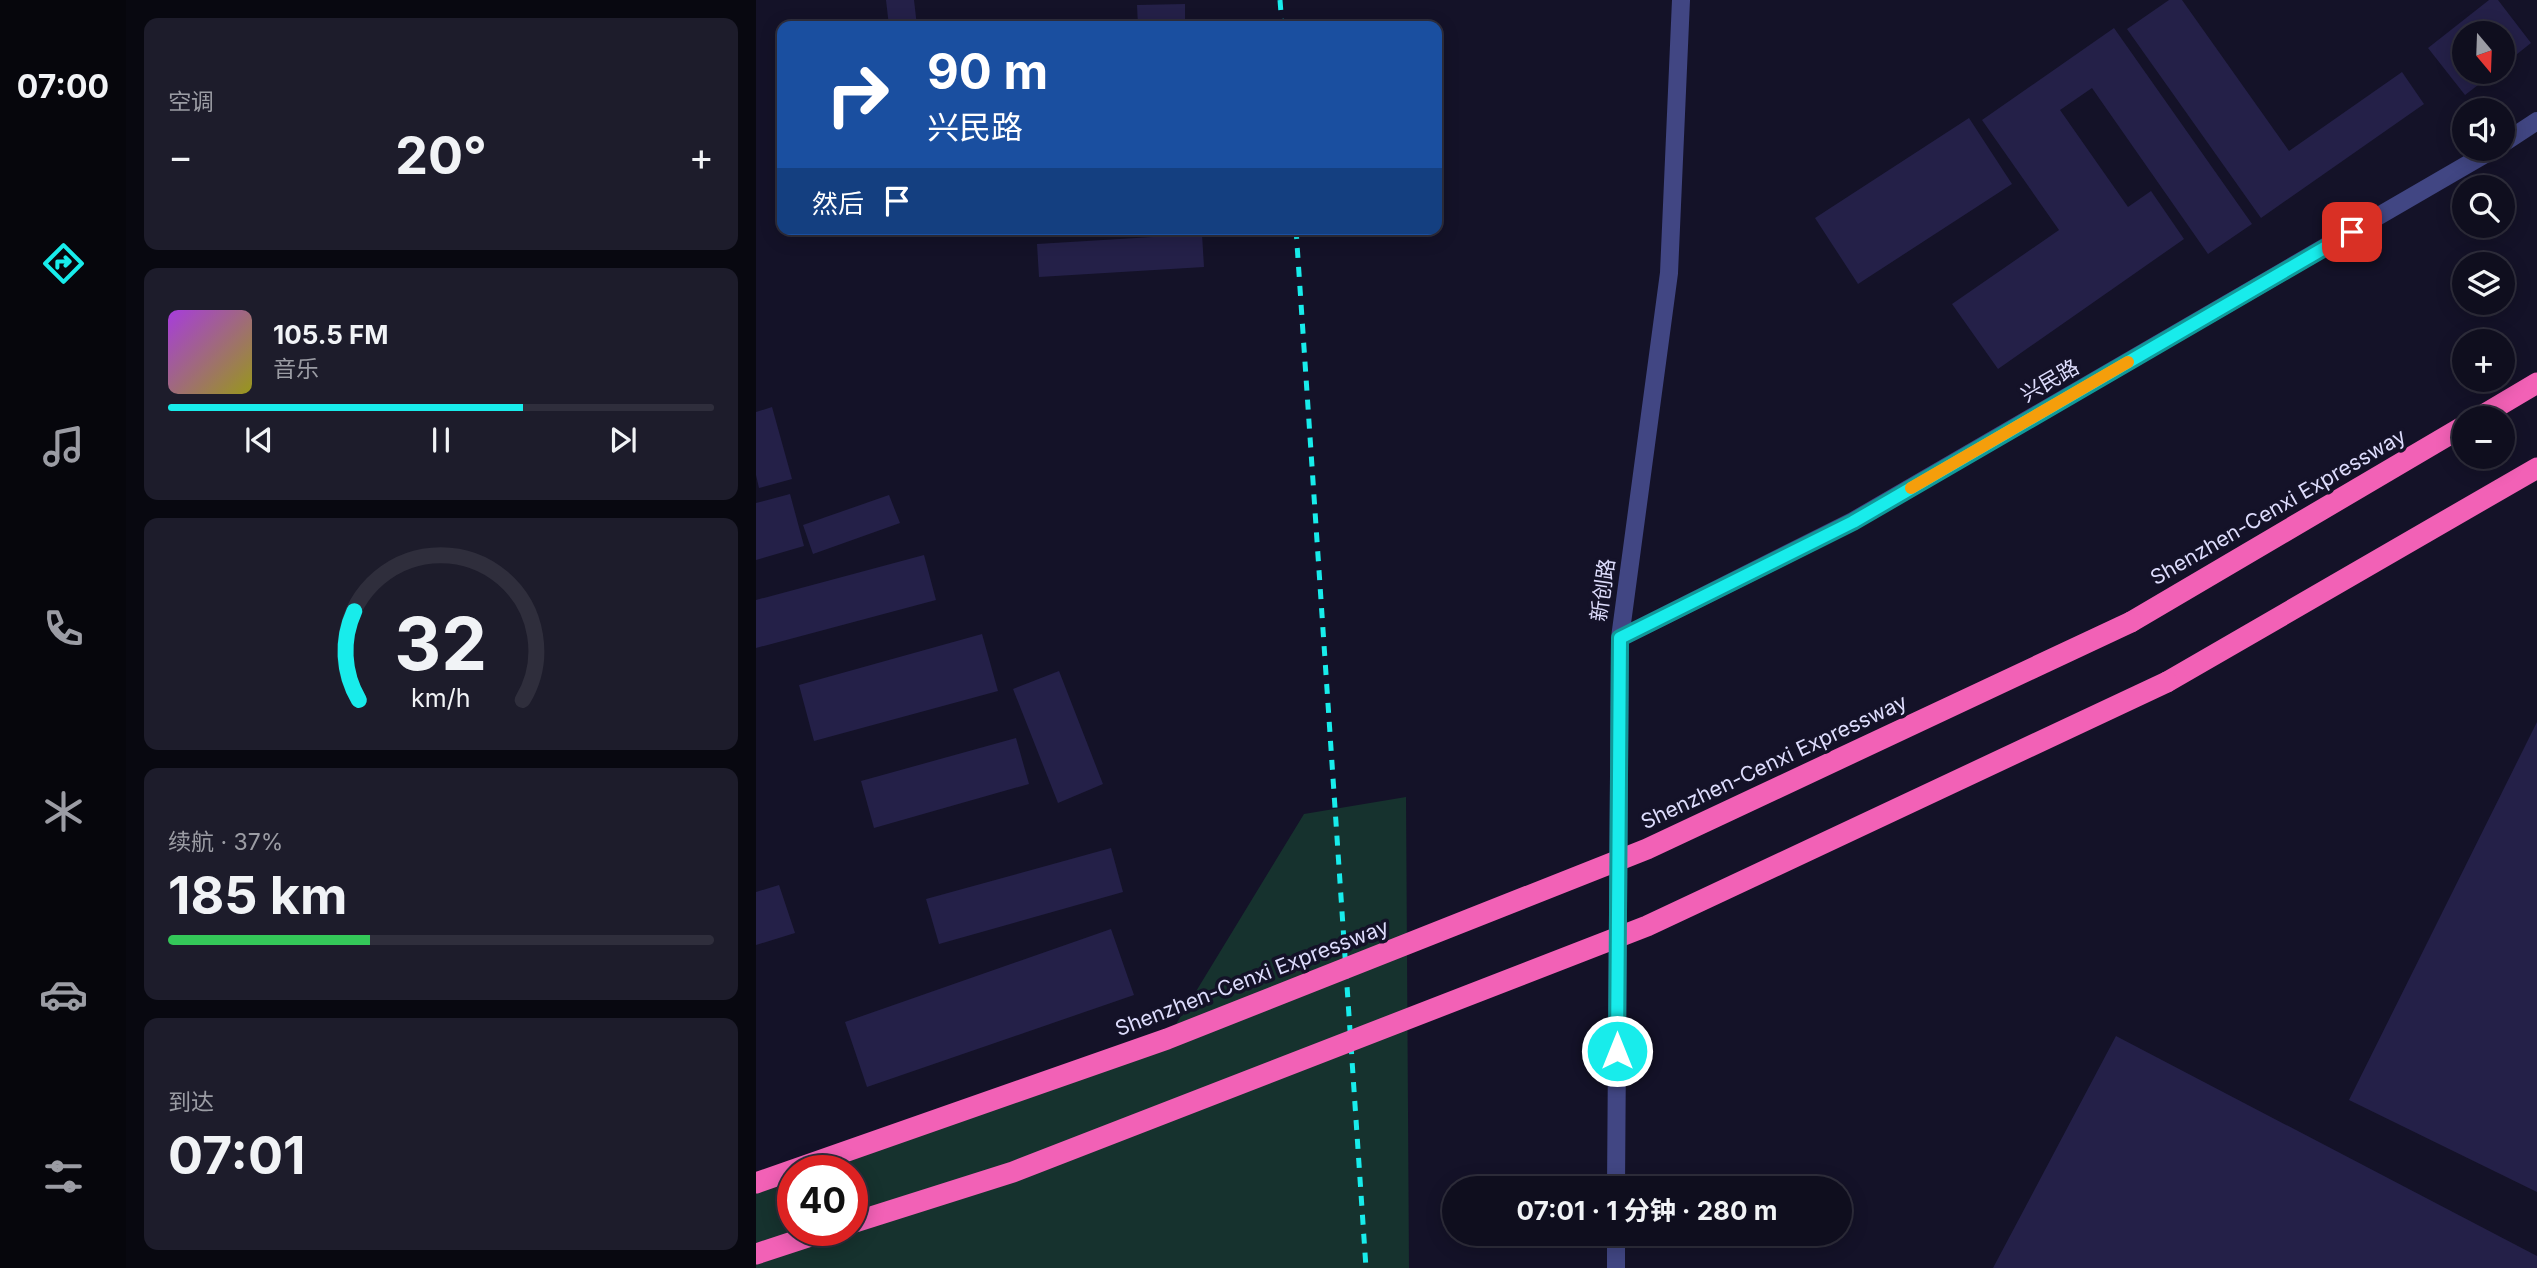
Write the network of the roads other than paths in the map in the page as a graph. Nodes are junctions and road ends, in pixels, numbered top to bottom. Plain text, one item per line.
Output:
1 (1681, 0) edge
2 (2537, 121) edge
3 (2515, 135) edge
4 (2473, 161) edge
5 (2537, 383) edge
6 (2498, 406) edge
7 (2452, 433) edge
8 (2537, 468) edge
9 (1620, 638) junction
10 (1616, 1176) edge
11 (756, 1183) edge
12 (868, 1218) edge
13 (780, 1246) edge
14 (1616, 1246) edge
15 (756, 1254) edge
16 (1616, 1268) edge

1 - 9 street, 新创路
2 - 3 street
4 - 9 street, 兴民路
5 - 6 highway
7 - 11 highway, Shenzhen-Cenxi Expressway, bridge
8 - 12 highway, bridge
9 - 10 street, 新创路
13 - 15 highway
14 - 16 street

